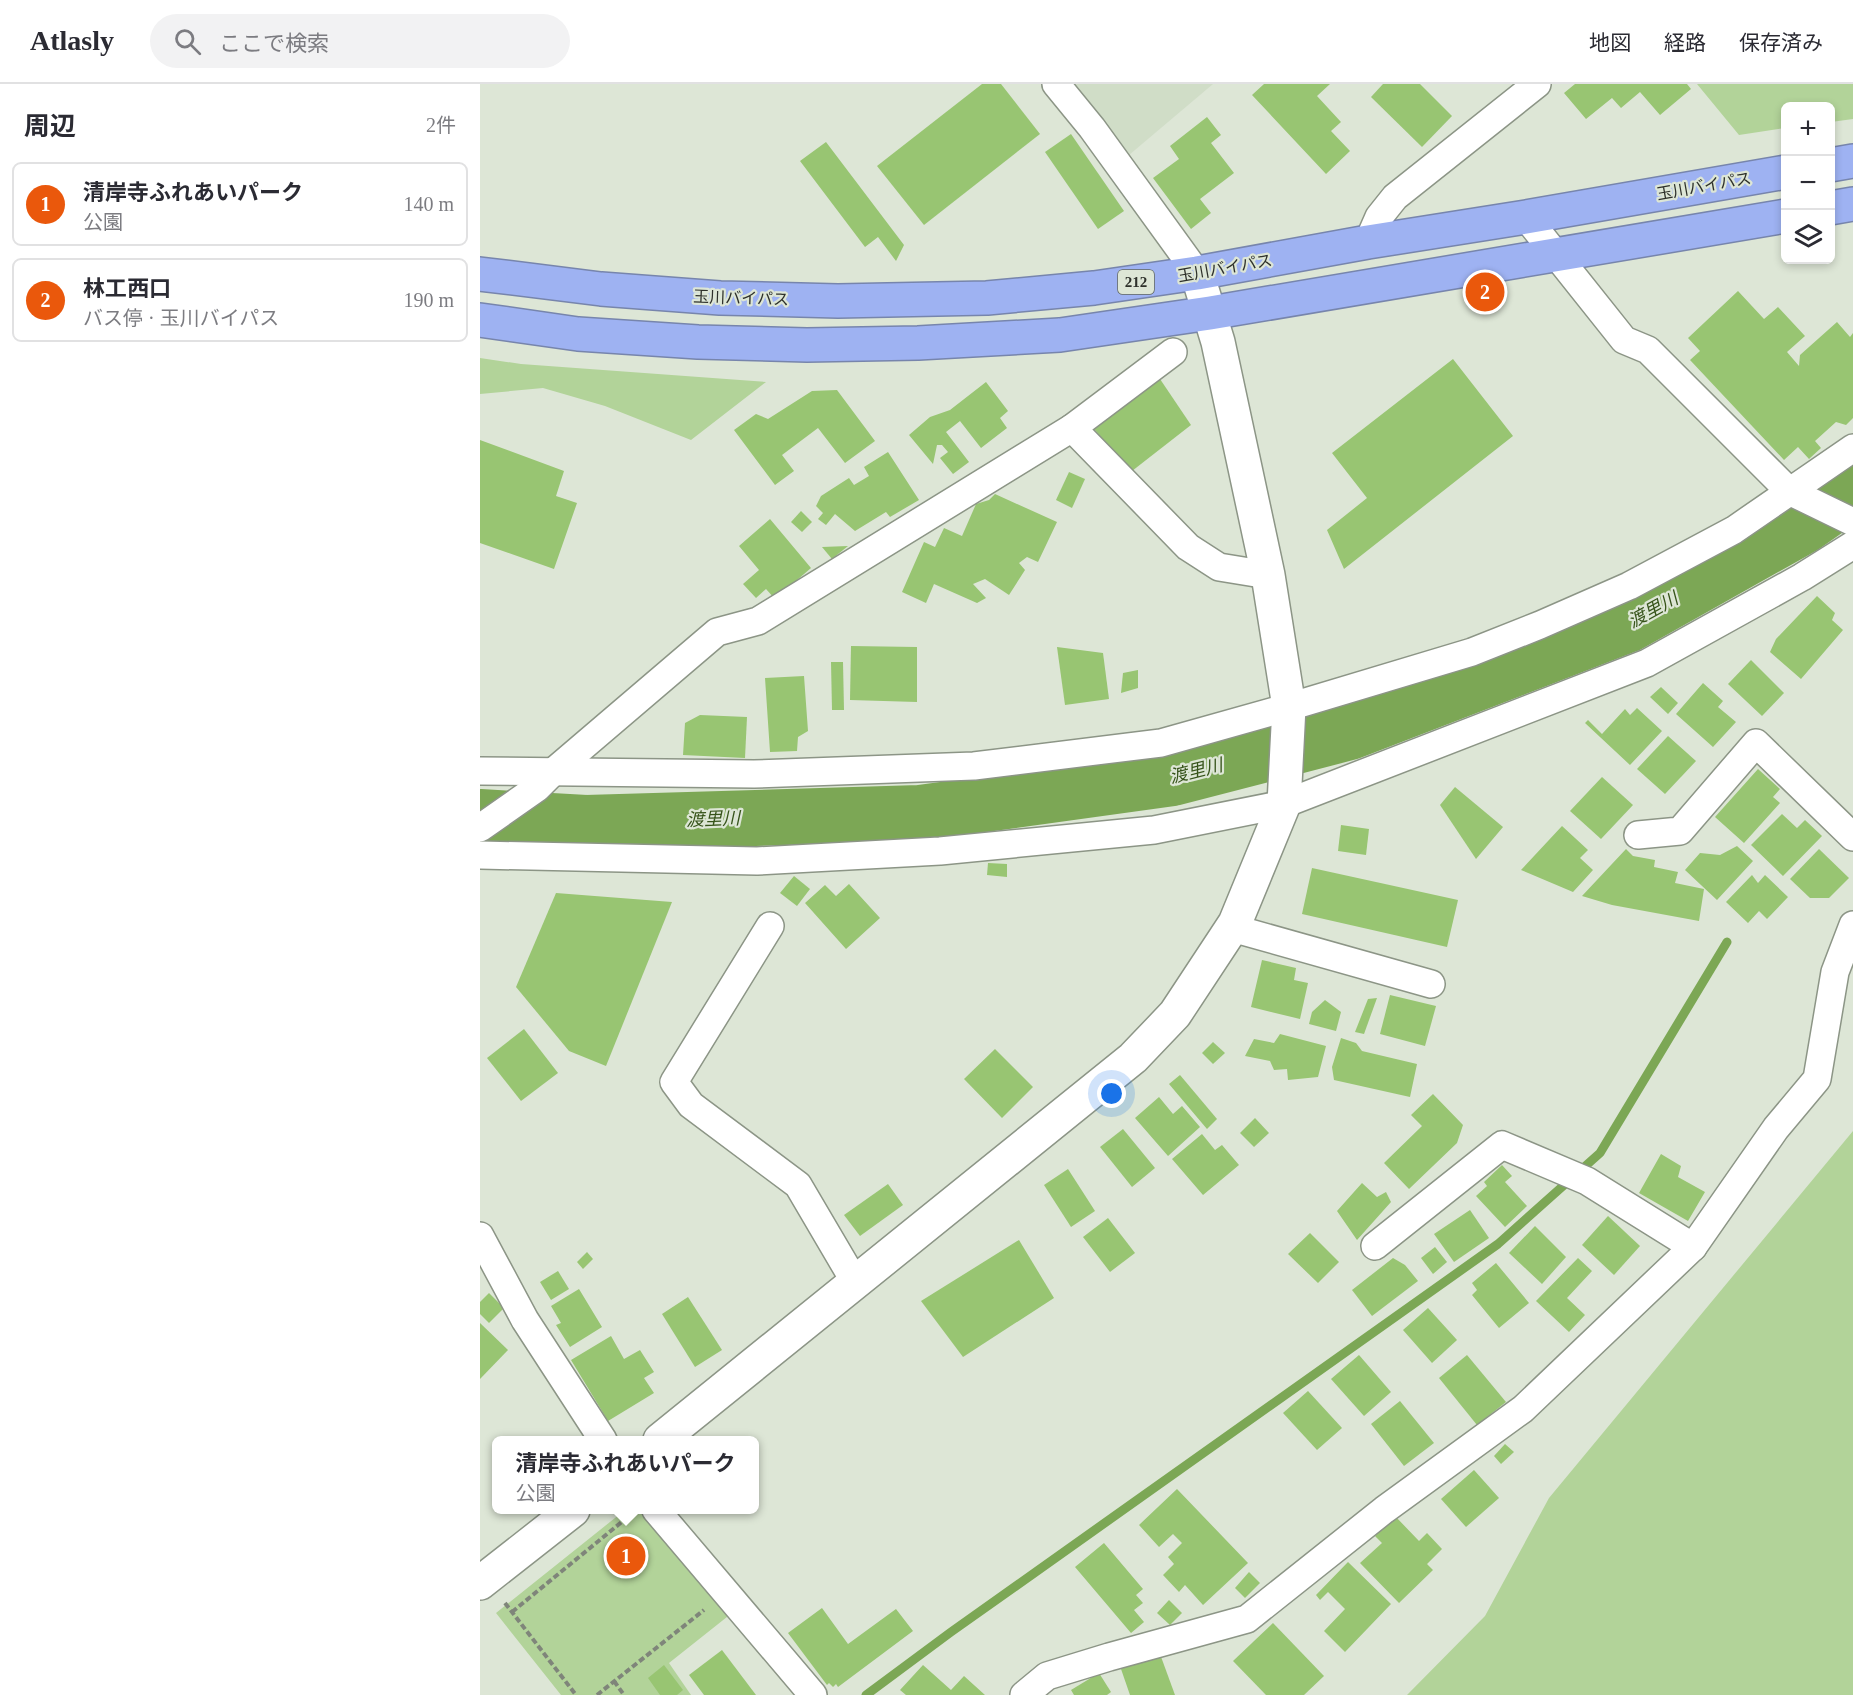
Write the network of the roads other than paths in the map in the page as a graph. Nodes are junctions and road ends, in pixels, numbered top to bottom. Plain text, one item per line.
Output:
1 (1056, 84) edge
2 (1537, 84) edge
3 (1853, 161) edge
4 (1835, 164) edge
5 (1781, 173) edge
6 (1853, 204) edge
7 (1835, 207) edge
8 (1526, 217) junction
9 (1781, 217) edge
10 (1368, 242) junction
11 (1558, 255) junction
12 (1197, 273) junction
13 (480, 274) edge
14 (1210, 314) junction
15 (480, 320) edge
16 (1173, 352) dead end
17 (1072, 428) junction
18 (1853, 448) edge
19 (1789, 491) junction
20 (1853, 522) edge
21 (1853, 545) edge
22 (1268, 575) junction
23 (1289, 707) junction
24 (480, 771) edge
25 (545, 780) junction
26 (1284, 804) junction
27 (480, 828) edge
28 (1638, 835) dead end
29 (1853, 837) edge
30 (480, 855) edge
31 (1853, 925) edge
32 (770, 926) dead end
33 (1232, 928) junction
34 (1431, 984) dead end
35 (480, 1236) edge
36 (1375, 1246) dead end
37 (1693, 1247) junction
38 (855, 1282) junction
39 (600, 1436) edge
40 (665, 1436) edge
41 (567, 1514) edge
42 (645, 1514) edge
43 (480, 1583) edge
44 (813, 1695) edge
45 (1024, 1695) edge

1 - 12 street
2 - 10 street
3 - 4 highway
5 - 8 highway, 玉川バイパス / 212
6 - 7 highway
8 - 10 highway, 玉川バイパス / 212
8 - 11 street
9 - 11 highway
10 - 12 highway, 玉川バイパス / 212
11 - 14 highway
11 - 19 street
12 - 13 highway, 玉川バイパス / 212
12 - 14 street
14 - 15 highway
14 - 22 street
16 - 17 street
17 - 22 street
17 - 25 street
18 - 19 street
19 - 20 street
19 - 23 street
21 - 26 street
22 - 23 street
23 - 25 street
23 - 26 street
24 - 25 street
25 - 27 street
26 - 30 street
26 - 33 street
28 - 29 street
31 - 37 street
32 - 38 street
33 - 34 street
33 - 38 street
35 - 39 street
36 - 37 street
37 - 45 street
38 - 40 street
41 - 43 street
42 - 44 street

